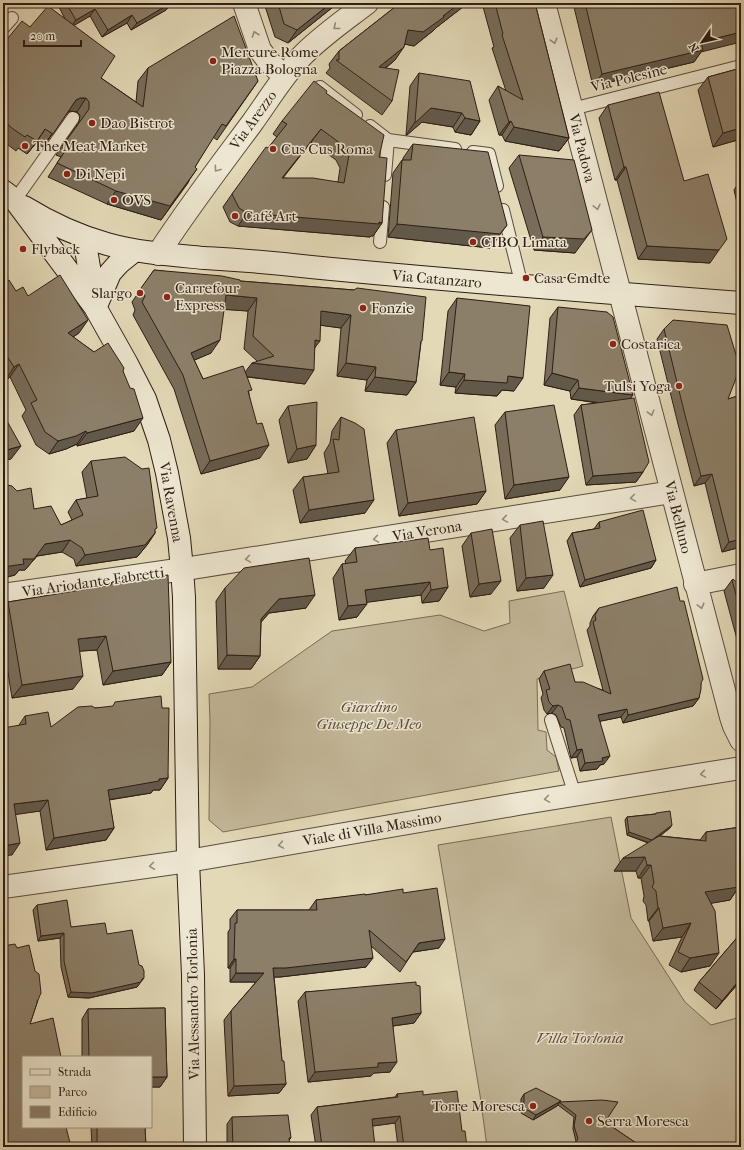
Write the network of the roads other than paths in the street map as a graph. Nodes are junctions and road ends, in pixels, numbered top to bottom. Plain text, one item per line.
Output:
1 (244, 3) edge
2 (367, 3) edge
3 (544, 3) edge
4 (12, 18) dead end
5 (3, 28) edge
6 (741, 66) edge
7 (284, 76) junction
8 (320, 87) edge
9 (572, 109) junction
10 (73, 118) edge
11 (388, 140) junction
12 (9, 196) edge
13 (84, 237) junction
14 (380, 242) edge
15 (134, 251) junction
16 (158, 254) junction
17 (522, 286) junction
18 (620, 294) junction
19 (741, 303) edge
20 (95, 307) junction
21 (672, 492) junction
22 (182, 569) junction
23 (741, 575) edge
24 (695, 584) junction
25 (3, 595) edge
26 (551, 720) edge
27 (741, 740) edge
28 (741, 768) edge
29 (575, 795) junction
30 (188, 861) junction
31 (3, 887) edge
32 (195, 1147) edge

7 -> 1 street
2 -> 7 street, Via Arezzo
3 -> 9 street, Via Padova
4 - 5 lane
6 - 9 lane, Via Polesine
7 -> 16 street, Via Arezzo
8 - 11 lane
9 -> 18 street, Via Padova
10 - 12 lane
11 - 14 lane
11 - 17 lane
12 - 13 street, Via Catanzaro
12 - 20 street, Via Ravenna
13 - 15 street, Via Catanzaro
13 - 20 street
15 - 16 street, Via Catanzaro
15 - 20 street
16 - 17 street, Via Catanzaro
17 - 18 street, Via Catanzaro
18 - 19 street, Via Catanzaro
18 -> 21 street, Via Belluno
20 - 22 street, Via Ravenna
21 -> 22 street, Via Verona
21 - 24 street, Via Belluno
22 - 25 street, Via Ariodante Fabretti
22 - 30 street, Via Ravenna
23 - 24 street
24 -> 27 street, Via Belluno
26 - 29 lane
28 -> 29 street, Viale di Villa Massimo
29 -> 30 street, Viale di Villa Massimo
30 -> 31 street, Viale di Villa Massimo
30 - 32 street, Via Alessandro Torlonia

